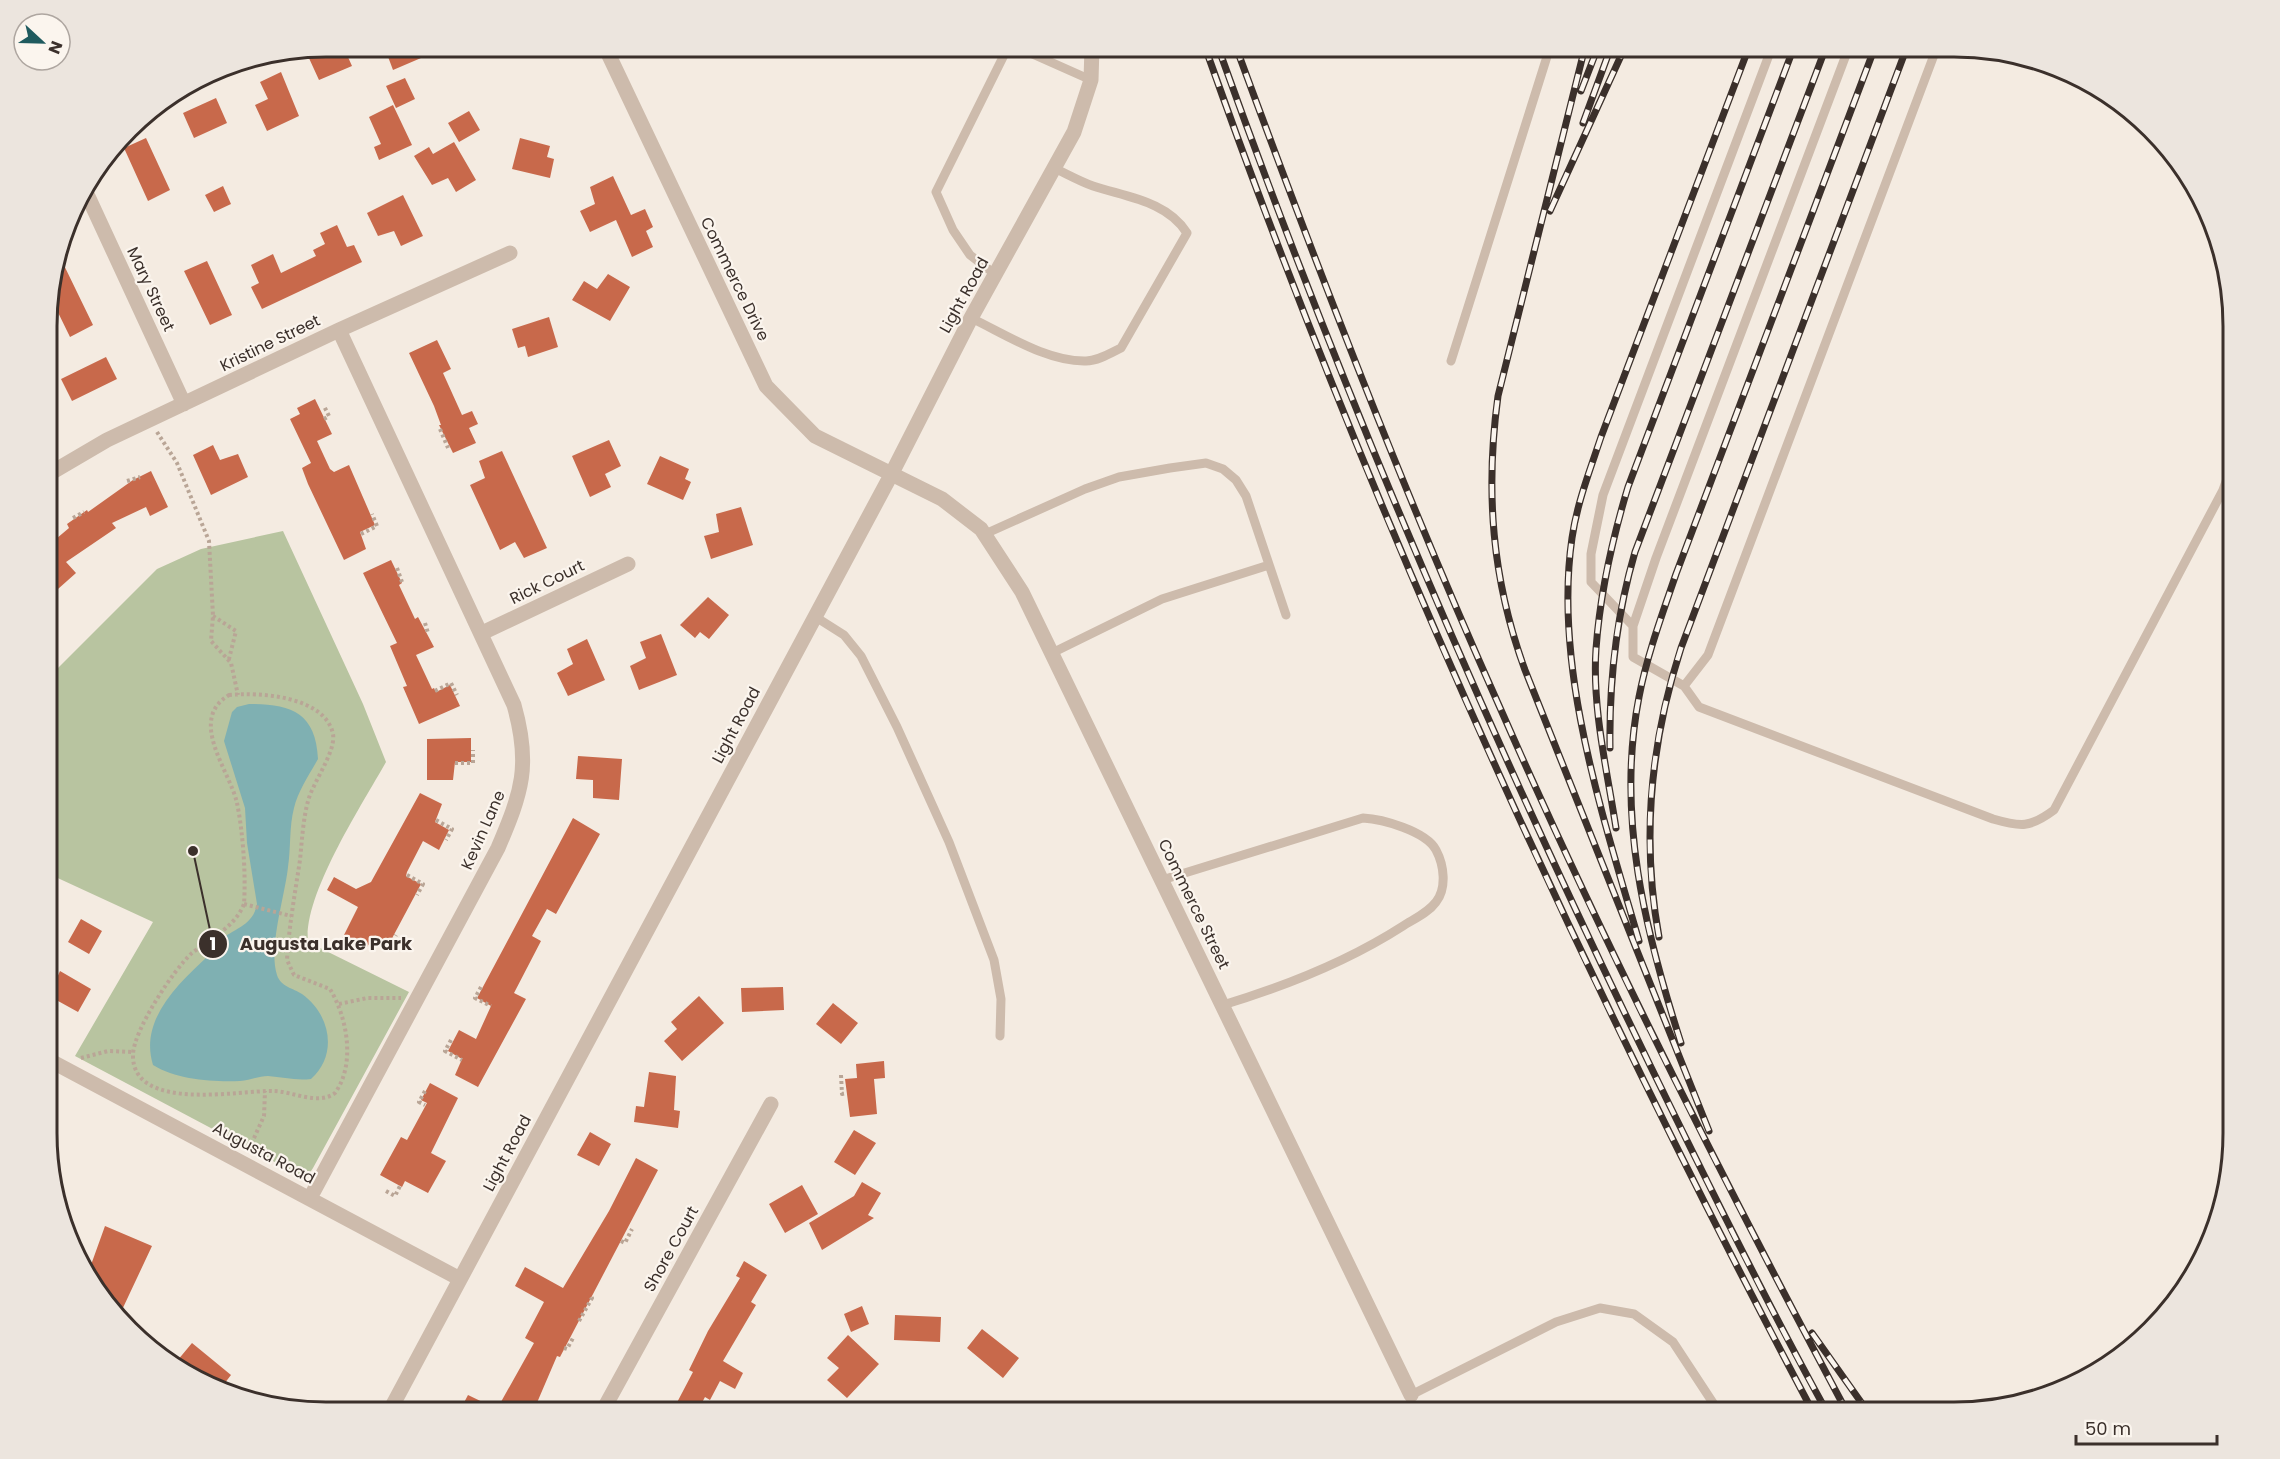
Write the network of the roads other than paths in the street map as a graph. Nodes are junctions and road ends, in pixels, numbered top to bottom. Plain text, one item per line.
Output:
1 (610, 57) edge
2 (1003, 57) edge
3 (1041, 57) edge
4 (1092, 57) edge
5 (1547, 57) edge
6 (1768, 57) edge
7 (1845, 57) edge
8 (1933, 57) edge
9 (1091, 80) junction
10 (1054, 168) junction
11 (89, 199) edge
12 (510, 253) dead end
13 (996, 274) junction
14 (971, 318) junction
15 (339, 330) junction
16 (1451, 361) dead end
17 (184, 404) junction
18 (57, 469) edge
19 (891, 475) junction
20 (2223, 490) edge
21 (985, 534) junction
22 (628, 564) dead end
23 (1269, 565) junction
24 (1286, 615) dead end
25 (814, 616) junction
26 (1633, 626) junction
27 (482, 633) junction
28 (1052, 653) junction
29 (1684, 686) junction
30 (1162, 880) junction
31 (1222, 1005) junction
32 (1000, 1036) dead end
33 (57, 1064) edge
34 (771, 1104) dead end
35 (310, 1198) junction
36 (460, 1279) junction
37 (1411, 1395) joint
38 (394, 1402) edge
39 (607, 1402) edge
40 (1712, 1402) edge

1 - 19 street, Commerce Drive
2 - 13 lane
3 - 9 lane
4 - 9 street, Light Road
5 - 16 lane
6 - 26 lane
7 - 26 lane
8 - 29 lane
9 - 10 street, Light Road
10 - 13 street, Light Road
10 - 14 lane
11 - 17 street, Mary Street
12 - 15 street, Kristine Street
13 - 14 street, Light Road
14 - 19 street, Light Road
15 - 17 street, Kristine Street
15 - 27 street, Kevin Lane
17 - 18 street, Kristine Street
19 - 21 street, Commerce Street
19 - 25 street, Light Road
20 - 29 lane
21 - 23 lane
21 - 28 street, Commerce Street
22 - 27 street, Rick Court
23 - 24 lane
23 - 28 lane
25 - 32 lane
25 - 36 street, Light Road
26 - 29 lane
27 - 35 street, Kevin Lane
28 - 30 street, Commerce Street
30 - 31 street, Commerce Street
30 - 31 lane
31 - 37 street, Commerce Street
33 - 35 street, Augusta Road
34 - 39 street, Shore Court
35 - 36 street, Augusta Road
36 - 38 street, Light Road
37 - 40 lane

